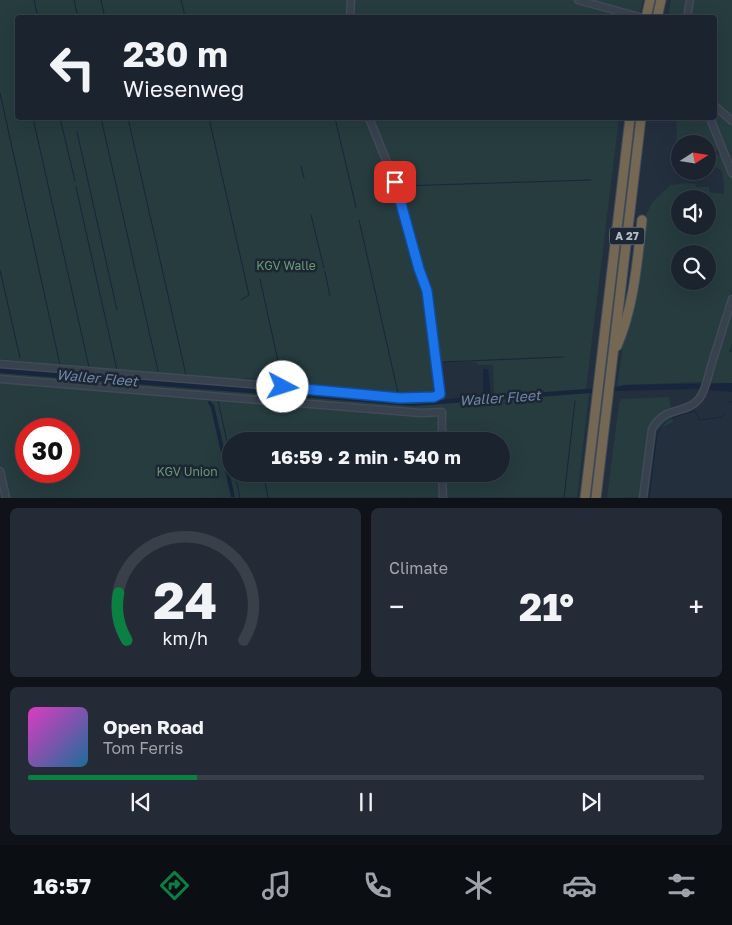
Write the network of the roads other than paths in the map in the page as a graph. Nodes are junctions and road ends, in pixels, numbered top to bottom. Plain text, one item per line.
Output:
1 (351, 0) edge
2 (578, 0) edge
3 (661, 0) edge
4 (690, 0) edge
5 (647, 9) edge
6 (350, 15) edge
7 (658, 15) edge
8 (688, 15) edge
9 (717, 110) edge
10 (370, 120) edge
11 (630, 120) edge
12 (641, 120) edge
13 (711, 120) edge
14 (732, 121) edge
15 (732, 173) edge
16 (642, 220) dead end
17 (732, 299) edge
18 (613, 355) junction
19 (0, 364) edge
20 (0, 379) edge
21 (442, 432) edge
22 (0, 471) edge
23 (442, 482) edge
24 (6, 498) edge
25 (443, 498) edge
26 (585, 498) edge
27 (596, 498) edge
28 (643, 498) edge

1 - 6 street
2 - 5 street
3 - 7 highway
4 - 8 street
9 - 14 street
10 - 19 street
11 - 26 highway, A 27
12 - 18 highway, A 27
13 - 15 street
16 - 18 highway
17 - 28 street
18 - 27 highway, A 27
20 - 21 street
22 - 24 street
23 - 25 street

